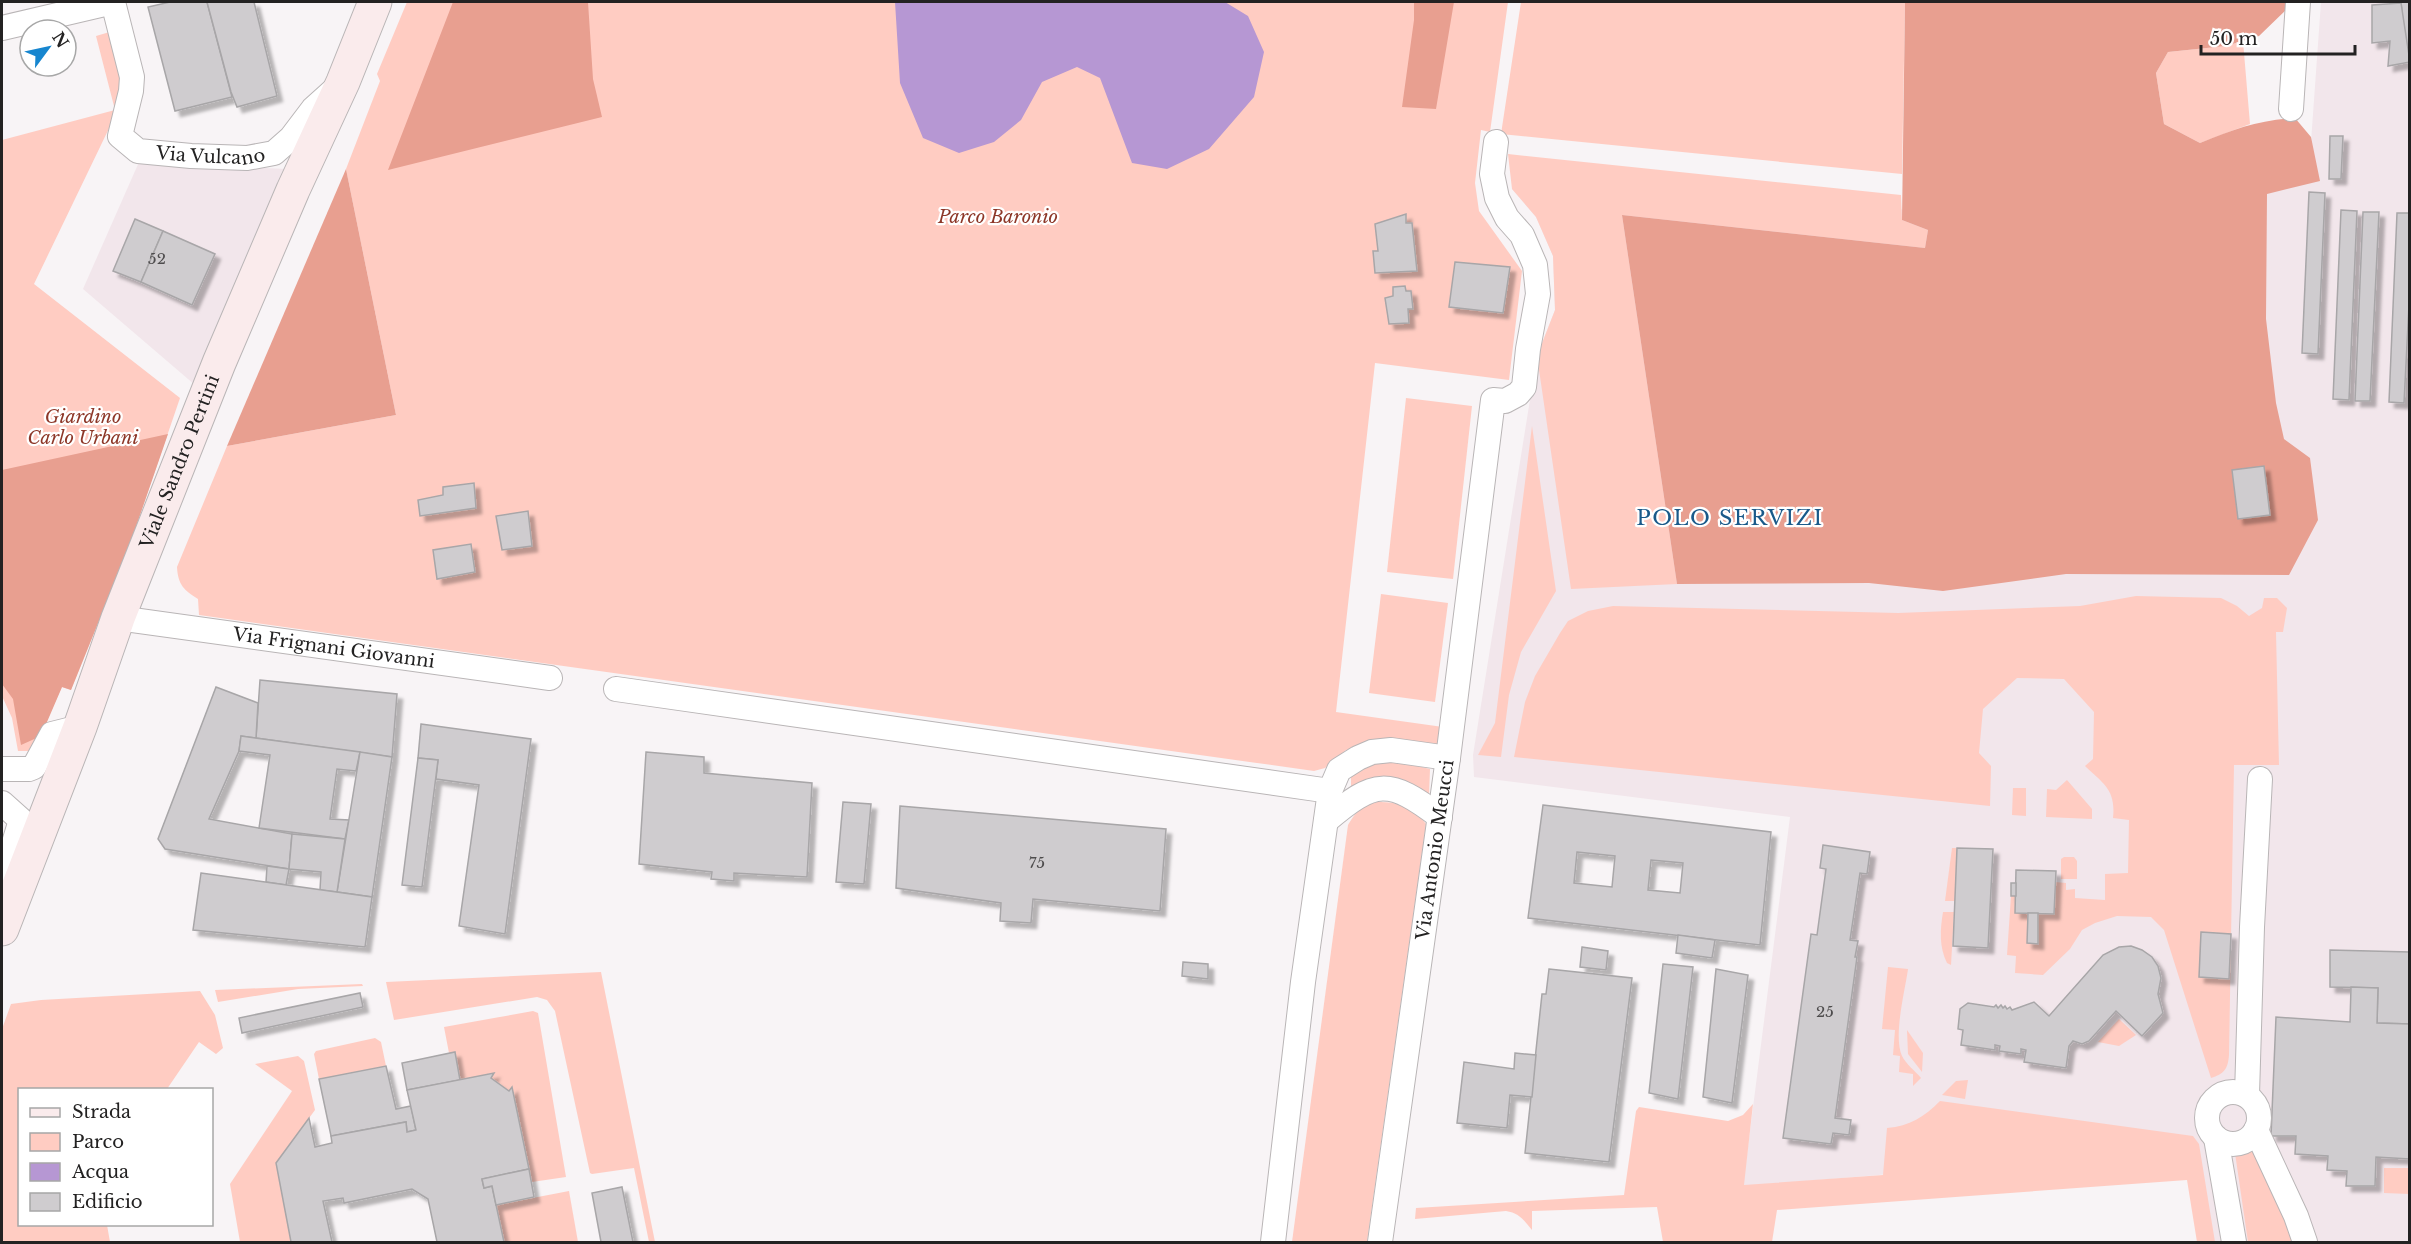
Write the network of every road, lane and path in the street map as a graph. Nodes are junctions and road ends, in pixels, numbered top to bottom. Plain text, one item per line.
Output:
1 (113, 2) edge
2 (375, 2) edge
3 (2298, 2) edge
4 (2, 28) edge
5 (343, 82) junction
6 (2291, 109) dead end
7 (1496, 142) dead end
8 (118, 618) junction
9 (550, 678) dead end
10 (616, 690) dead end
11 (80, 727) junction
12 (1448, 758) junction
13 (2, 769) edge
14 (2260, 779) dead end
15 (1330, 791) junction
16 (2, 803) edge
17 (1440, 817) junction
18 (1326, 821) junction
19 (13, 898) junction
20 (2, 929) edge
21 (2247, 1095) junction
22 (2256, 1130) junction
23 (2216, 1138) junction
24 (1273, 1242) edge
25 (1380, 1242) edge
26 (2234, 1242) edge
27 (2305, 1242) edge

1 - 4 street
1 - 5 street, Via Vulcano
2 - 5 main road, Viale Sandro Pertini
3 - 6 street
5 - 8 main road, Viale Sandro Pertini
7 - 12 street
8 - 9 street, Via Frignani Giovanni
8 - 11 main road, Viale Sandro Pertini
10 - 15 street
11 - 13 street
11 - 19 main road, Viale Sandro Pertini
12 - 15 street, Via Antonio Meucci
12 - 17 street, Via Antonio Meucci
14 - 21 street
15 - 18 street, Via Antonio Meucci
16 - 19 street
17 - 18 street
17 - 25 street, Via Antonio Meucci
18 - 24 street, Via Antonio Meucci
19 - 20 main road, Viale Sandro Pertini
21 - 22 street
21 - 23 street
22 - 23 street
22 - 27 street
23 - 26 street

